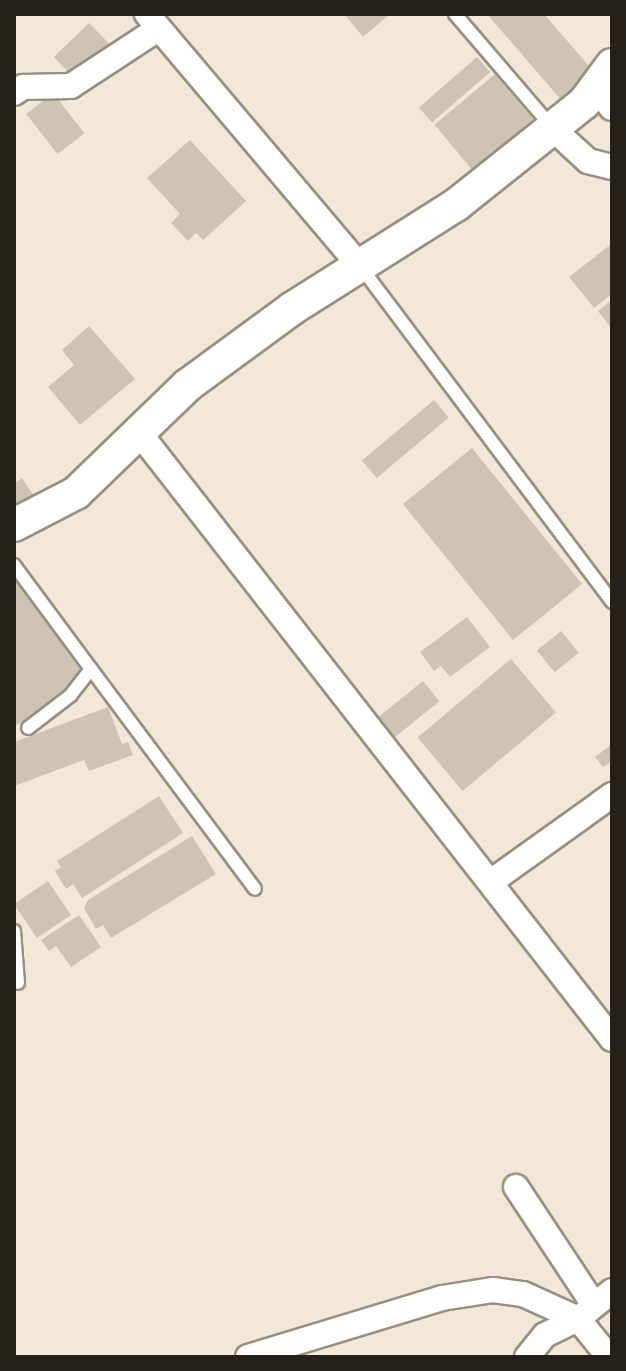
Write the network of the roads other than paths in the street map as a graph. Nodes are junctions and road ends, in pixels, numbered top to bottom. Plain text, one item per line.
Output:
1 (455, 14) edge
2 (152, 22) edge
3 (606, 87) edge
4 (14, 93) edge
5 (552, 128) junction
6 (612, 167) edge
7 (360, 266) junction
8 (137, 430) junction
9 (14, 525) edge
10 (14, 565) edge
11 (612, 602) edge
12 (91, 669) junction
13 (28, 728) dead end
14 (612, 795) edge
15 (492, 881) junction
16 (255, 889) dead end
17 (14, 931) edge
18 (18, 983) dead end
19 (612, 1039) edge
20 (516, 1187) dead end
21 (595, 1305) edge
22 (248, 1357) edge
23 (527, 1357) edge
24 (609, 1357) edge

1 - 5 lane
2 - 4 street
2 - 7 street
3 - 5 street
5 - 6 street
5 - 7 street
7 - 8 street
7 - 11 lane
8 - 9 street
8 - 15 street
10 - 12 lane
12 - 13 lane
12 - 16 lane
14 - 15 street
15 - 19 street
17 - 18 lane
20 - 21 street
21 - 22 street
21 - 23 street
21 - 24 street

